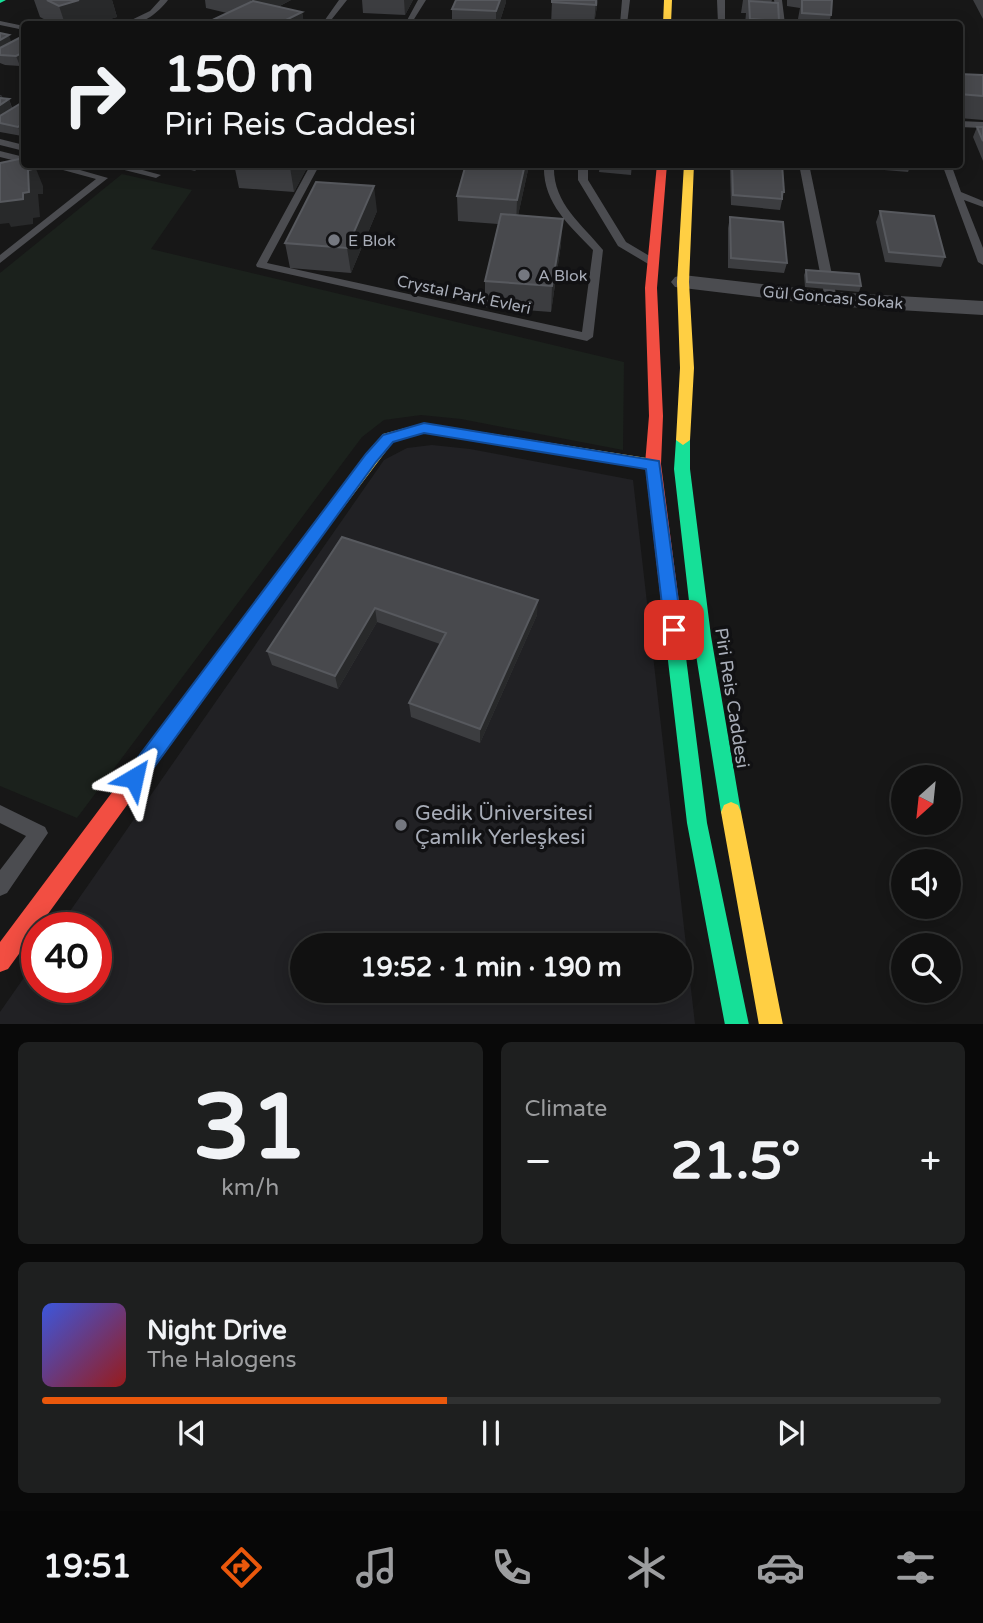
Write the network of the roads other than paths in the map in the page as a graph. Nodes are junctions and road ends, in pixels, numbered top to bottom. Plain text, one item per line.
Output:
1 (164, 0) edge
2 (344, 0) edge
3 (422, 0) edge
4 (626, 0) edge
5 (668, 0) edge
6 (721, 0) edge
7 (778, 0) edge
8 (135, 21) edge
9 (327, 21) edge
10 (410, 21) edge
11 (624, 21) edge
12 (667, 21) edge
13 (722, 21) edge
14 (782, 21) edge
15 (0, 23) edge
16 (21, 27) edge
17 (963, 124) edge
18 (983, 125) edge
19 (0, 142) edge
20 (21, 147) edge
21 (0, 154) edge
22 (21, 159) edge
23 (62, 168) edge
24 (124, 168) edge
25 (314, 168) edge
26 (550, 168) edge
27 (583, 168) edge
28 (662, 168) edge
29 (689, 168) edge
30 (805, 168) edge
31 (948, 168) edge
32 (156, 175) dead end
33 (958, 194) junction
34 (983, 204) edge
35 (0, 260) edge
36 (983, 262) edge
37 (654, 263) junction
38 (683, 282) junction
39 (831, 299) junction
40 (983, 308) edge
41 (653, 464) junction
42 (0, 814) edge
43 (0, 886) edge
44 (0, 961) edge
45 (737, 1024) edge
46 (771, 1024) edge

1 - 8 lane
2 - 9 lane
3 - 10 lane
4 - 11 lane
5 - 12 street
6 - 13 lane
7 - 14 lane
15 - 16 lane
17 - 18 lane
19 - 20 lane
21 - 22 lane
23 - 35 lane
24 - 32 lane
25 - 26 lane, Crystal Park Evleri
27 - 37 lane
28 - 37 street
29 - 38 street, Piri Reis Caddesi
30 - 39 lane
31 - 33 lane
33 - 34 lane
33 - 36 lane
37 - 41 street
38 - 39 street, Gül Goncası Sokak
38 - 46 street, Piri Reis Caddesi
39 - 40 street, Gül Goncası Sokak
41 - 44 street
41 - 45 street
42 - 43 lane

